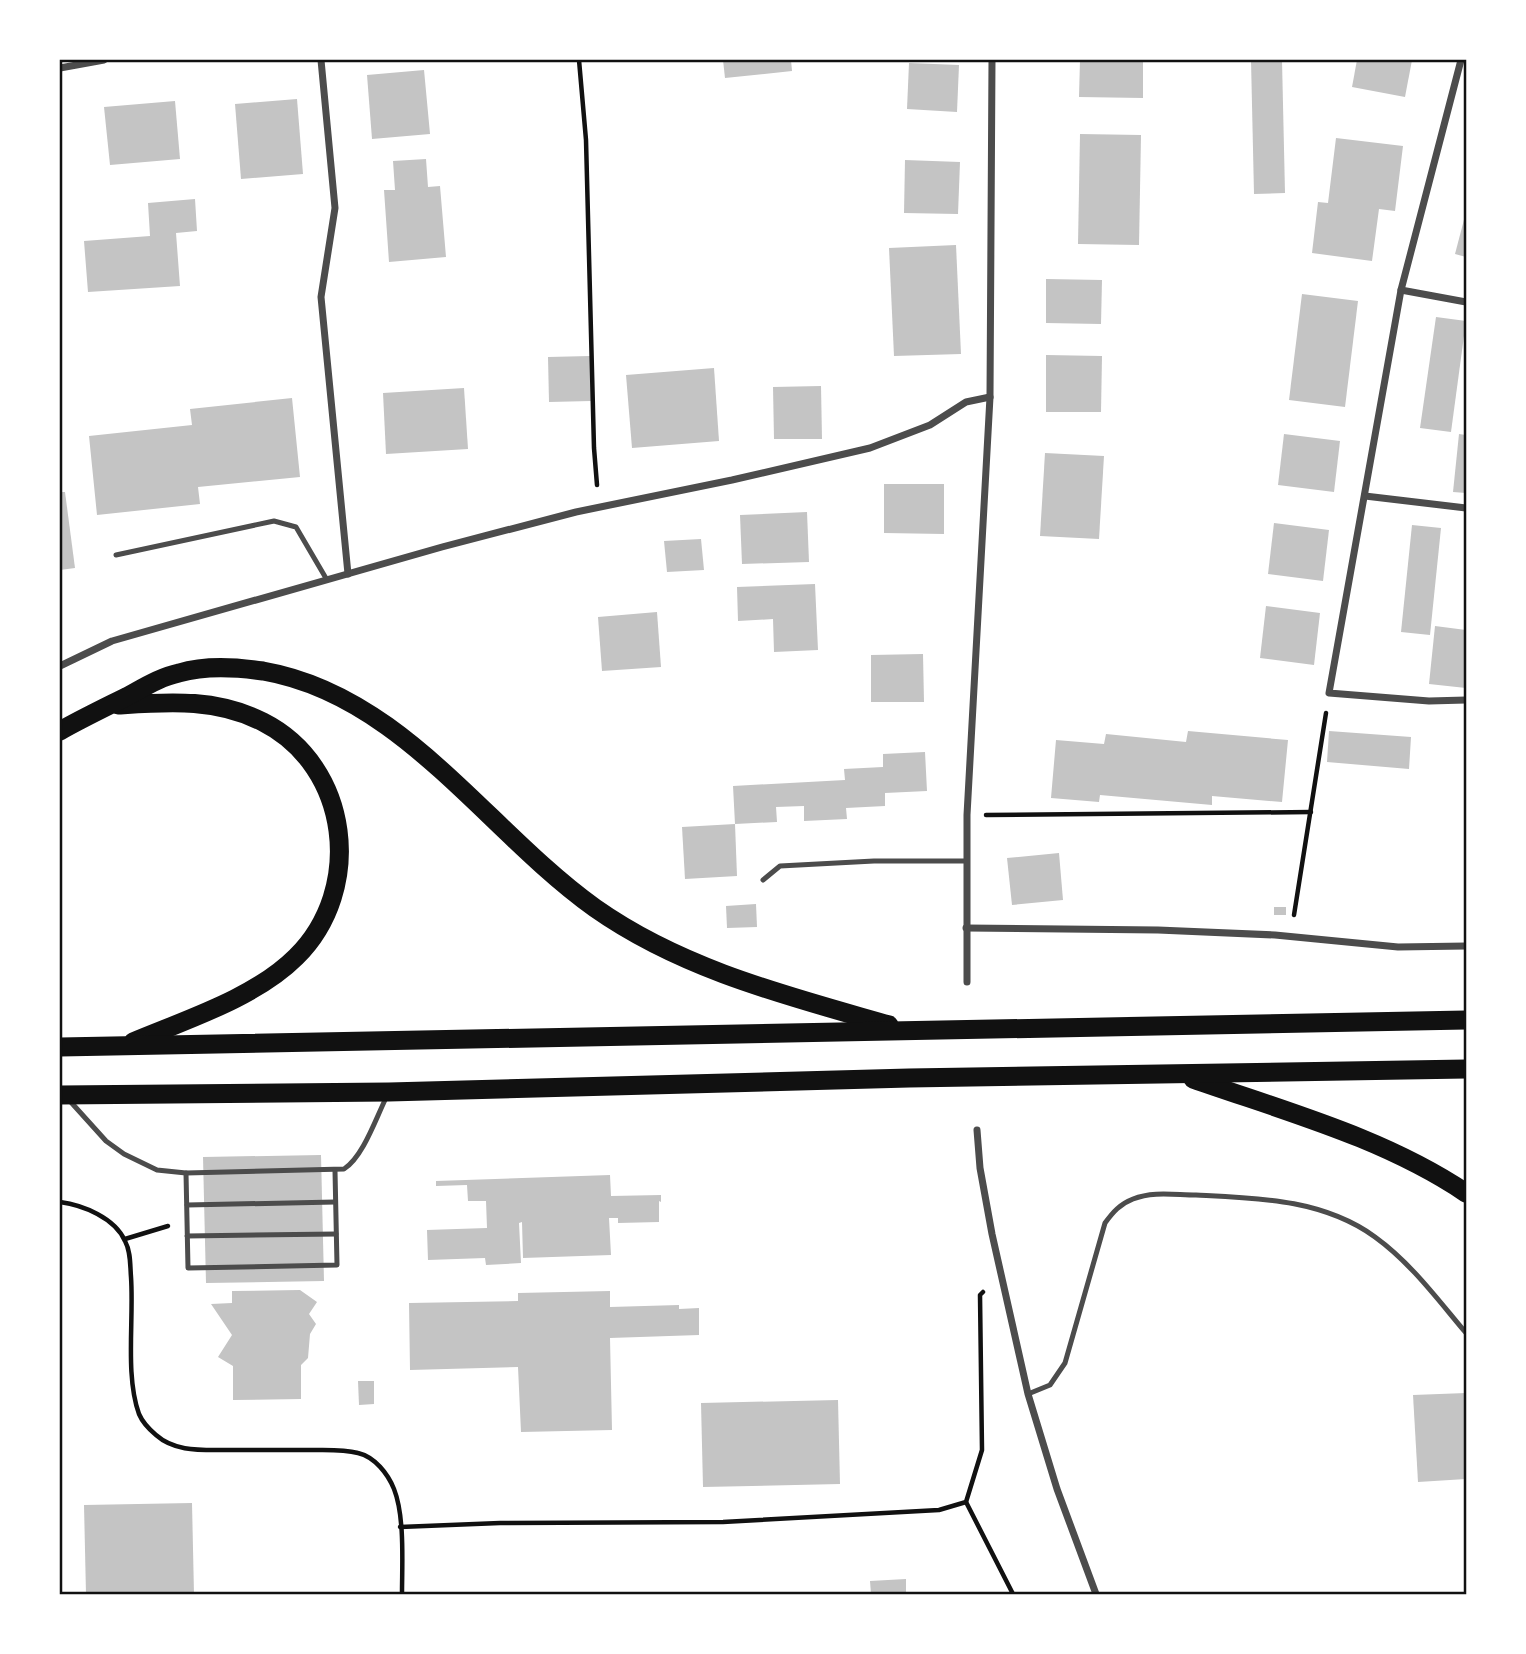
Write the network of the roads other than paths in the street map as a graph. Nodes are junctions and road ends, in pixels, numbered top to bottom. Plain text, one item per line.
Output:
1 (104, 60) edge
2 (321, 60) edge
3 (992, 60) edge
4 (1461, 60) edge
5 (60, 68) edge
6 (1456, 80) junction
7 (1466, 82) edge
8 (1401, 290) junction
9 (1466, 302) edge
10 (990, 397) junction
11 (1365, 496) junction
12 (1466, 508) edge
13 (116, 555) dead end
14 (348, 574) junction
15 (327, 580) junction
16 (60, 666) edge
17 (1466, 700) edge
18 (110, 705) junction
19 (60, 731) edge
20 (967, 861) junction
21 (762, 880) dead end
22 (966, 928) junction
23 (1466, 946) edge
24 (967, 982) dead end
25 (1466, 1020) edge
26 (907, 1030) junction
27 (124, 1046) junction
28 (60, 1047) edge
29 (1466, 1069) edge
30 (1179, 1074) junction
31 (388, 1092) junction
32 (62, 1095) edge
33 (977, 1130) dead end
34 (335, 1171) junction
35 (186, 1173) junction
36 (1466, 1193) edge
37 (335, 1202) junction
38 (187, 1205) junction
39 (336, 1234) junction
40 (187, 1236) junction
41 (1466, 1333) edge
42 (1028, 1394) junction
43 (1096, 1594) edge

1 - 5 street
2 - 14 street
3 - 10 street
4 - 6 street
6 - 7 street
6 - 8 street
8 - 9 street
8 - 11 street
10 - 14 street
10 - 20 street
11 - 12 street
11 - 17 street
13 - 15 lane
14 - 15 street
15 - 16 street
18 - 19 highway
18 - 26 highway
18 - 27 highway
20 - 21 lane
20 - 22 street
22 - 23 street
22 - 24 street
25 - 26 highway
26 - 27 highway
27 - 28 highway
29 - 30 highway
30 - 31 highway
30 - 36 highway
31 - 32 highway
31 - 34 lane
32 - 35 lane
33 - 42 street
34 - 35 lane
34 - 37 lane
35 - 38 lane
37 - 38 lane
37 - 39 lane
38 - 40 lane
39 - 40 lane
39 - 40 lane
41 - 42 lane
42 - 43 street

